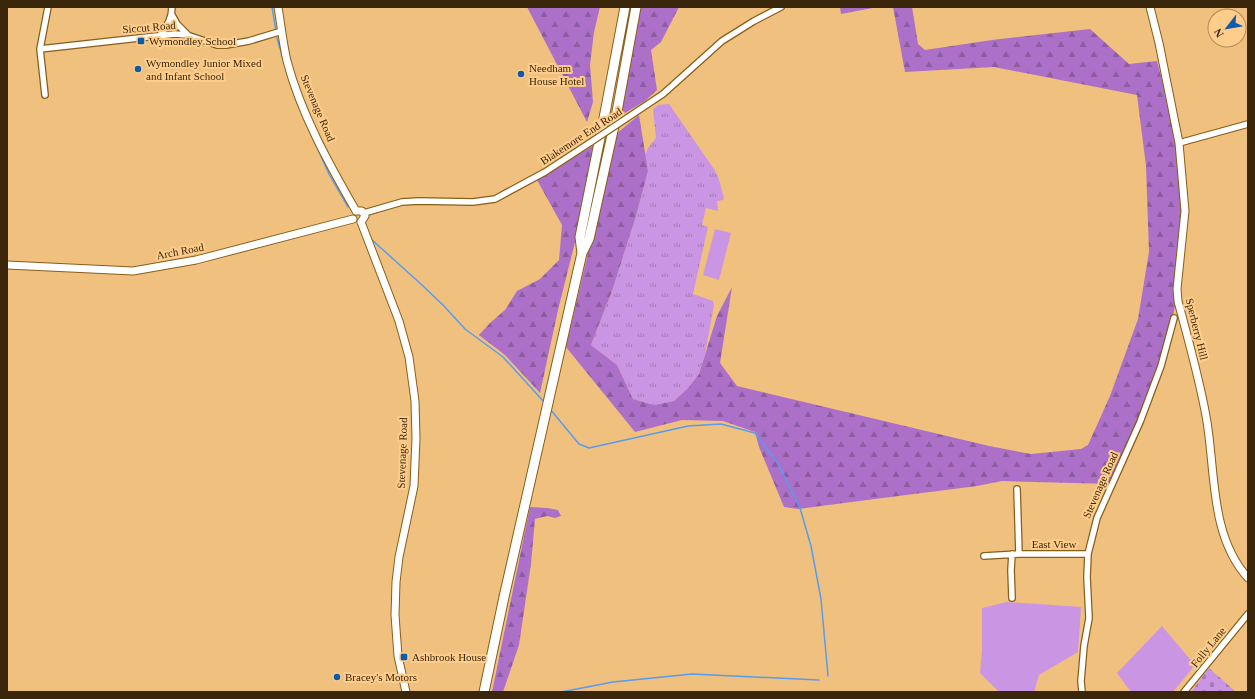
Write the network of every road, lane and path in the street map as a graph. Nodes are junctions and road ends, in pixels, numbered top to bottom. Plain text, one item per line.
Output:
1 (48, 7) edge
2 (172, 7) edge
3 (278, 7) edge
4 (625, 7) edge
5 (636, 7) edge
6 (781, 7) edge
7 (1150, 7) edge
8 (172, 15) junction
9 (282, 31) junction
10 (160, 35) junction
11 (187, 35) junction
12 (40, 49) junction
13 (45, 95) dead end
14 (1248, 124) edge
15 (1179, 144) junction
16 (356, 211) junction
17 (364, 213) junction
18 (353, 218) junction
19 (361, 222) junction
20 (582, 253) junction
21 (7, 265) edge
22 (1174, 318) dead end
23 (1017, 489) dead end
24 (1012, 554) junction
25 (1019, 554) junction
26 (1088, 554) junction
27 (984, 556) dead end
28 (1247, 574) edge
29 (1012, 598) dead end
30 (1248, 614) edge
31 (406, 692) edge
32 (484, 692) edge
33 (1082, 692) edge
34 (1184, 692) edge

1 - 12 street
2 - 8 street
3 - 9 street, Stevenage Road
4 - 20 main road
5 - 20 main road
6 - 17 street, Blakemore End Road, bridge
7 - 15 street, Sperberry Hill
8 - 10 street
8 - 11 street
9 - 11 street, Siccut Road
9 - 16 street, Stevenage Road
10 - 11 street, Siccut Road
10 - 12 street, Siccut Road
12 - 13 street
14 - 15 street
15 - 28 street, Sperberry Hill
16 - 17 street
16 - 18 street
17 - 19 street
18 - 19 street
18 - 21 street, Arch Road
19 - 31 street, Stevenage Road
20 - 32 main road
22 - 26 street, Stevenage Road
23 - 25 street
24 - 25 street, East View
24 - 27 street, East View
24 - 29 street
25 - 26 street, East View
26 - 33 street, Stevenage Road
30 - 34 street, Folly Lane

